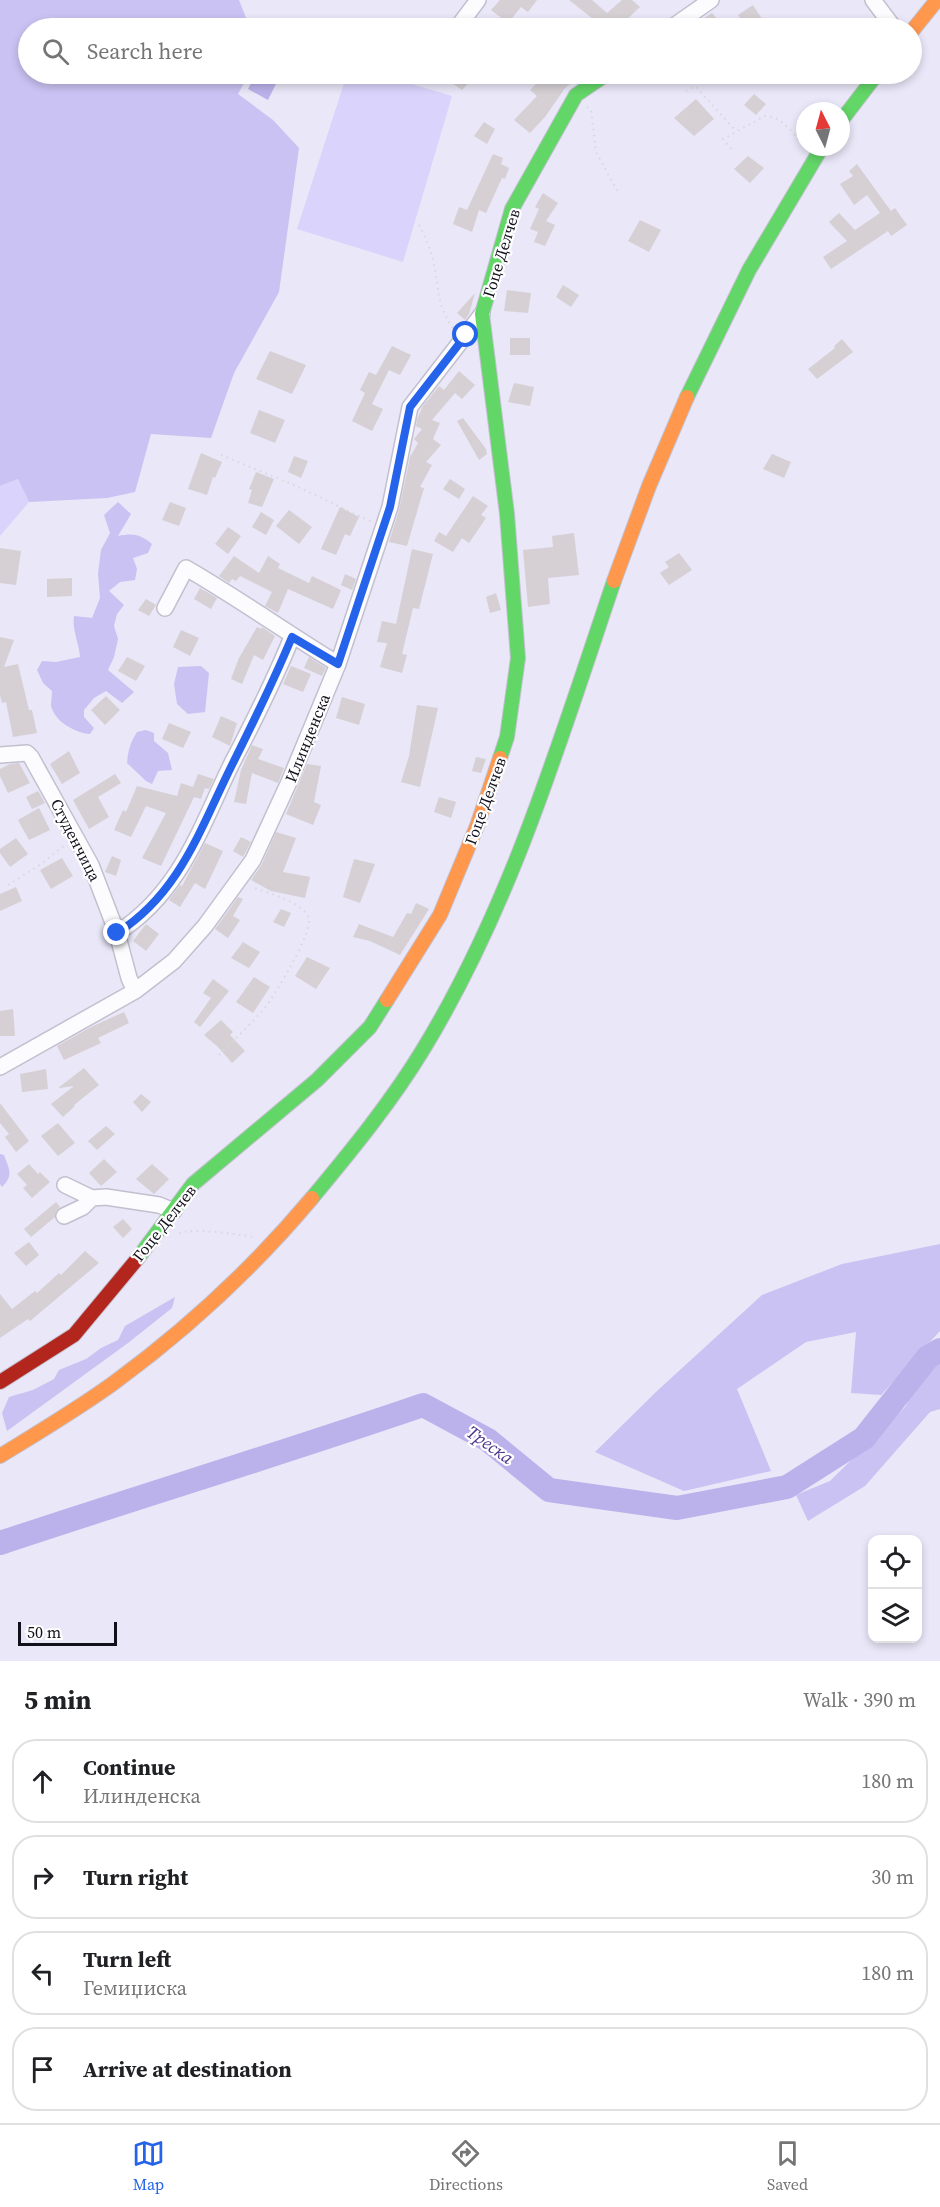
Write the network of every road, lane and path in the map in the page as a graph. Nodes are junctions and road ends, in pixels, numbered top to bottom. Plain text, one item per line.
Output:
1 (478, 0) edge
2 (711, 0) edge
3 (873, 0) edge
4 (937, 0) edge
5 (464, 18) edge
6 (685, 18) edge
7 (886, 18) edge
8 (922, 19) edge
9 (592, 84) edge
10 (869, 84) edge
11 (686, 91) dead end
12 (576, 95) junction
13 (850, 109) edge
14 (736, 131) junction
15 (796, 137) edge
16 (731, 149) dead end
17 (816, 156) edge
18 (618, 192) dead end
19 (419, 225) dead end
20 (482, 314) junction
21 (466, 335) junction
22 (220, 455) dead end
23 (383, 527) junction
24 (165, 608) dead end
25 (292, 637) junction
26 (338, 664) junction
27 (0, 755) edge
28 (75, 836) junction
29 (237, 882) junction
30 (9, 885) dead end
31 (117, 933) junction
32 (135, 991) junction
33 (219, 1055) dead end
34 (0, 1067) edge
35 (65, 1185) dead end
36 (92, 1198) junction
37 (174, 1211) junction
38 (64, 1216) dead end
39 (162, 1227) junction
40 (274, 1240) junction
41 (0, 1382) edge
42 (0, 1456) edge

1 - 5 street
2 - 6 street
3 - 7 street
4 - 8 main road
9 - 12 main road, Гоце Делчев
10 - 13 main road
11 - 14 path
12 - 18 path
12 - 20 main road, Гоце Делчев
14 - 15 path
14 - 16 path
17 - 40 main road
19 - 21 path
20 - 21 street, Илинденска
20 - 37 main road, Гоце Делчев
21 - 23 street, Илинденска
22 - 23 path
23 - 26 street, Илинденска
24 - 25 street
25 - 26 street
25 - 31 street
26 - 29 street, Илинденска
27 - 28 street, Студенчица
28 - 30 path
28 - 31 street, Студенчица
29 - 32 street, Илинденска
29 - 33 path
31 - 32 street, Студенчица
32 - 34 street, Илинденска
35 - 36 street
36 - 37 street
36 - 38 street
37 - 39 main road, Гоце Делчев
39 - 40 path
39 - 41 main road, Гоце Делчев
40 - 42 main road

